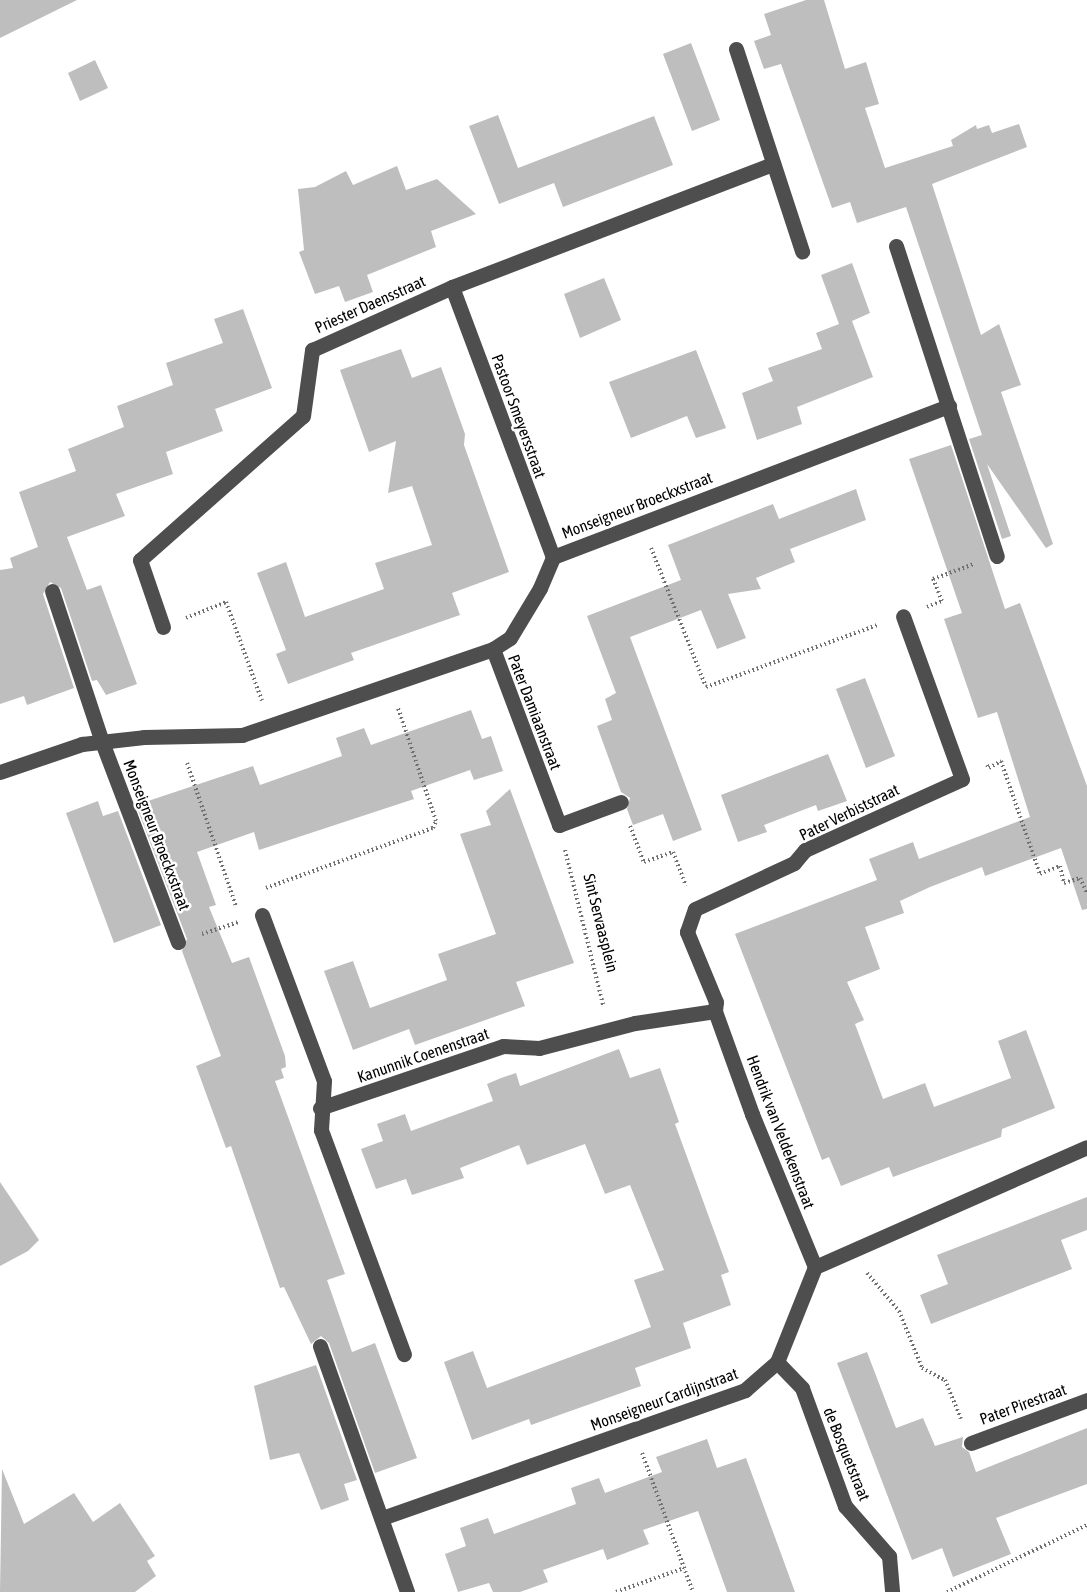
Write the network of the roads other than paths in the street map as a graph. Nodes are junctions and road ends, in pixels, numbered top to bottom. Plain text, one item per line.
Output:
1 (736, 49) dead end
2 (773, 165) junction
3 (896, 246) dead end
4 (802, 251) dead end
5 (452, 287) junction
6 (949, 406) junction
7 (997, 556) road end
8 (553, 557) junction
9 (52, 591) dead end
10 (903, 616) road end
11 (163, 627) road end
12 (493, 649) junction
13 (102, 742) junction
14 (0, 772) edge
15 (621, 802) road end
16 (261, 915) road end
17 (178, 942) road end
18 (715, 1011) junction
19 (321, 1108) junction
20 (1087, 1147) edge
21 (815, 1267) junction
22 (320, 1346) dead end
23 (404, 1354) dead end
24 (777, 1362) junction
25 (1087, 1400) edge
26 (971, 1443) road end
27 (382, 1518) junction
28 (407, 1592) edge
29 (892, 1592) edge

1 - 2 street
2 - 4 street
2 - 5 street, Priester Daensstraat
3 - 6 street
5 - 8 street, Pastoor Smeyersstraat
5 - 11 street, Priester Daensstraat
6 - 7 street
6 - 8 street, Monseigneur Broeckxstraat
8 - 12 street, Monseigneur Broeckxstraat
9 - 13 street, Monseigneur Broeckxstraat
10 - 18 street, Pater Verbiststraat
12 - 13 street, Monseigneur Broeckxstraat
12 - 15 street, Pater Damiaanstraat
13 - 14 street, Monseigneur Broeckxstraat
13 - 17 street, Monseigneur Broeckxstraat
16 - 19 street
18 - 19 street, Kanunnik Coenenstraat
18 - 21 street, Hendrik van Veldekenstraat
19 - 23 street
20 - 21 street
21 - 24 street, Monseigneur Cardijnstraat
22 - 27 street
24 - 27 street, Monseigneur Cardijnstraat
24 - 29 street, de Bosquetstraat
25 - 26 street, Pater Pirestraat
27 - 28 street

